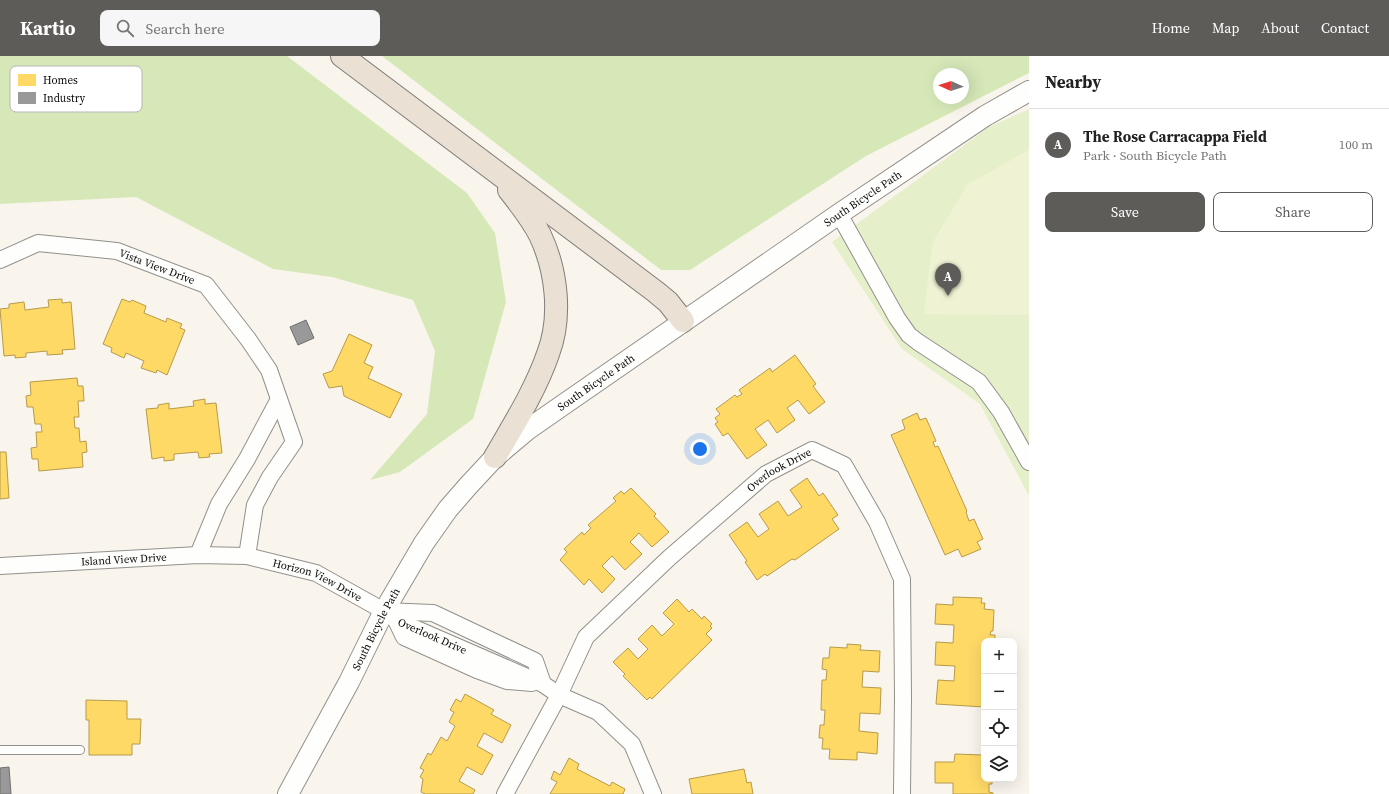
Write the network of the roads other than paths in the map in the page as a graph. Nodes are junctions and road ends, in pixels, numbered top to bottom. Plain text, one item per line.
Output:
1 (342, 56) edge
2 (1029, 91) edge
3 (490, 168) junction
4 (840, 214) junction
5 (0, 260) edge
6 (683, 321) junction
7 (279, 398) junction
8 (496, 458) junction
9 (1029, 462) edge
10 (198, 555) junction
11 (247, 556) junction
12 (0, 566) edge
13 (390, 615) junction
14 (543, 684) junction
15 (559, 695) junction
16 (0, 750) edge
17 (80, 750) dead end
18 (288, 794) edge
19 (505, 794) edge
20 (653, 794) edge
21 (902, 794) edge

1 - 3 highway
2 - 4 street, South Bicycle Path
3 - 6 highway
3 - 8 highway
4 - 6 street, South Bicycle Path
4 - 9 street
5 - 7 street, Vista View Drive
6 - 8 street, South Bicycle Path
7 - 10 street
7 - 11 street, Vista View Drive
8 - 13 street, South Bicycle Path
10 - 11 street, Island View Drive
10 - 12 street, Island View Drive
11 - 13 street, Horizon View Drive
13 - 14 street, Overlook Drive
13 - 14 street, Overlook Drive
13 - 18 street, South Bicycle Path
14 - 15 street, Overlook Drive
15 - 19 street, Overlook Drive
15 - 20 street, Overlook Drive
15 - 21 street, Overlook Drive
16 - 17 lane

